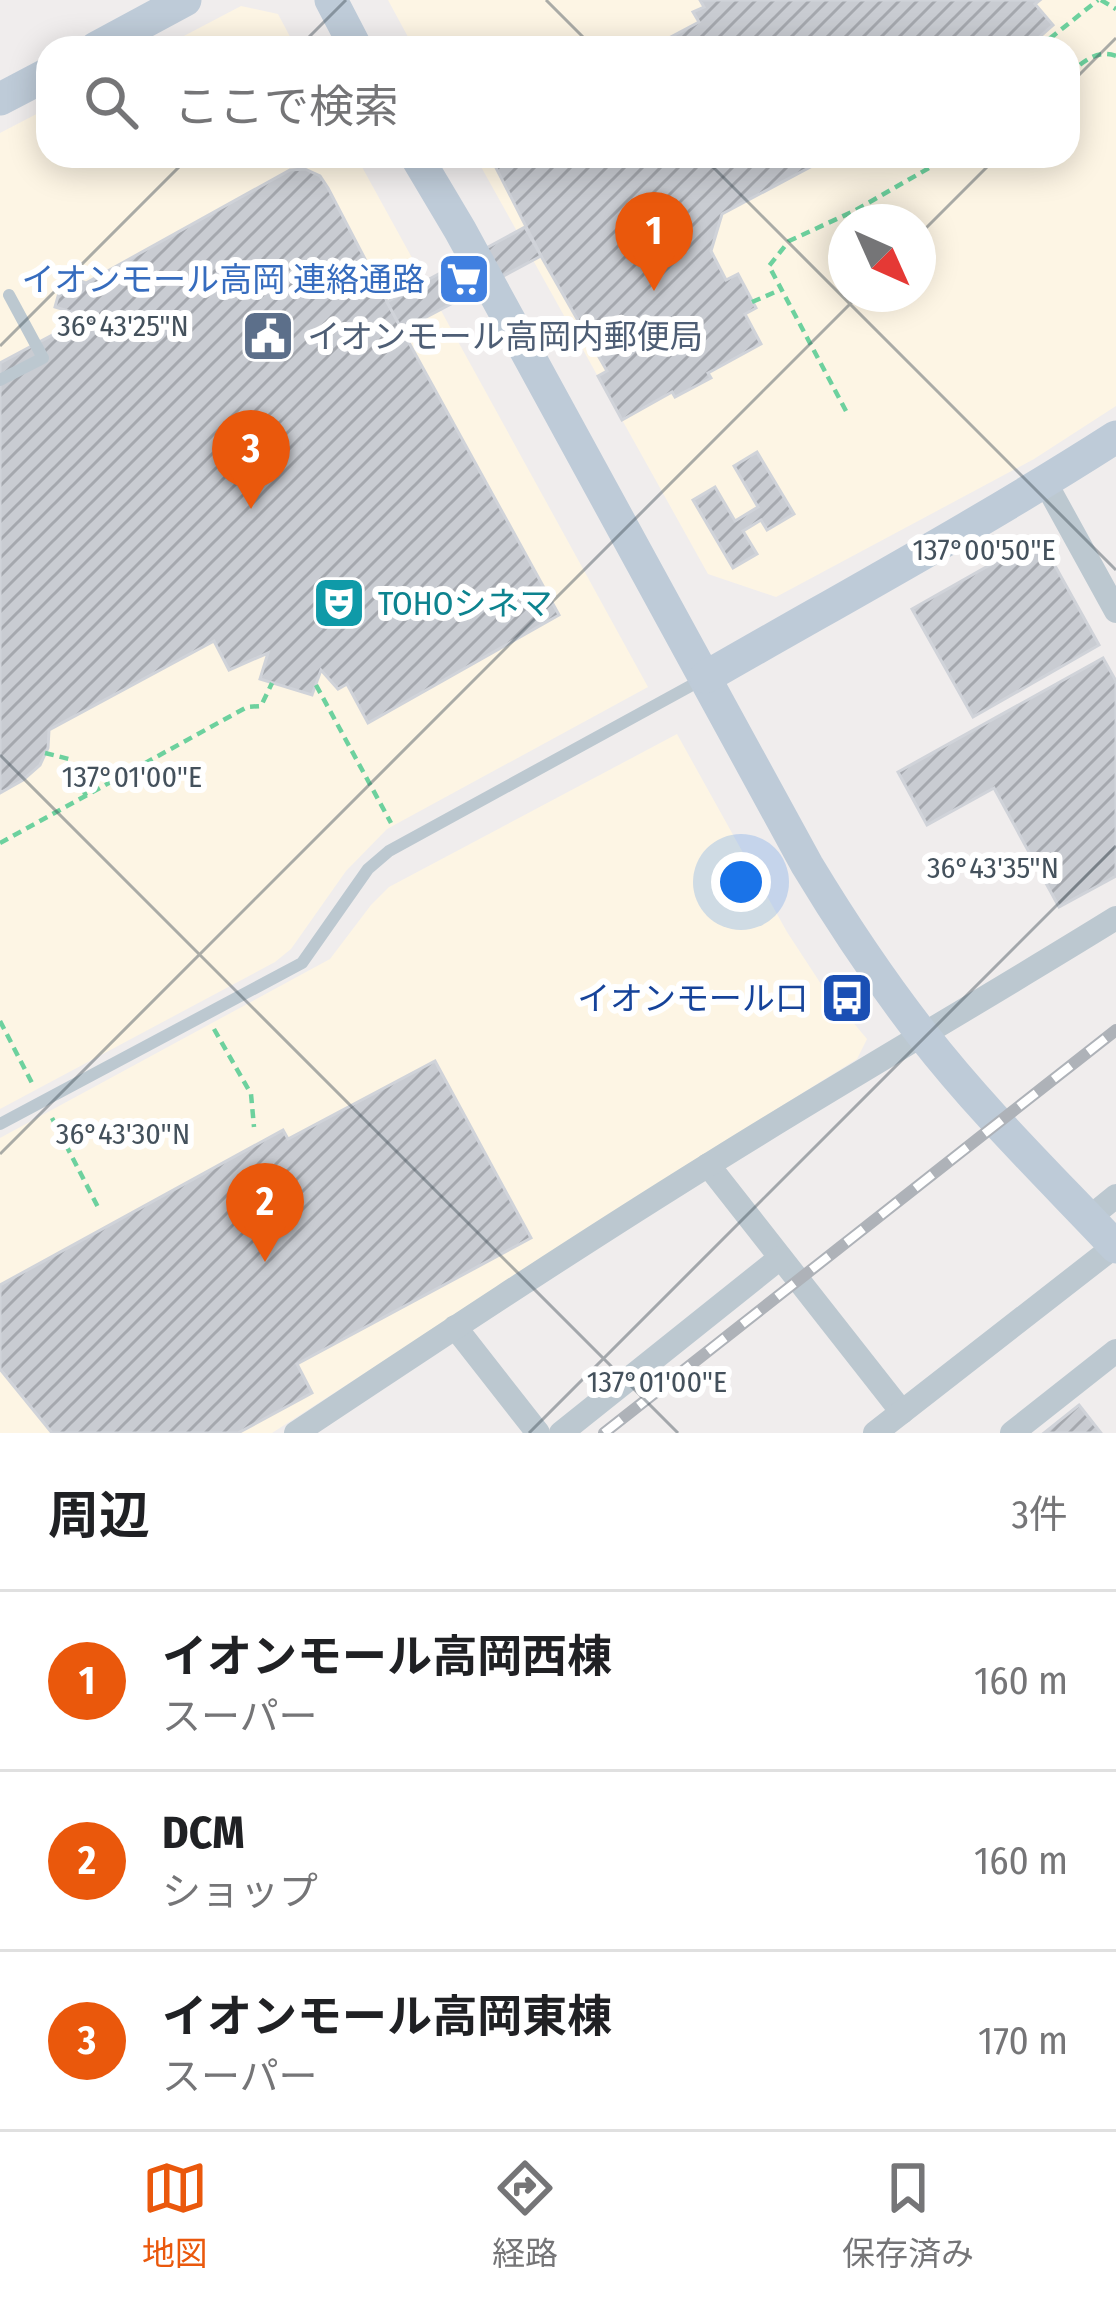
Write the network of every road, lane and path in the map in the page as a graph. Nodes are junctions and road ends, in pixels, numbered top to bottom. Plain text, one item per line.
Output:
1 (185, 0) edge
2 (331, 0) edge
3 (1100, 0) edge
4 (1116, 9) edge
5 (118, 36) edge
6 (350, 36) edge
7 (1054, 36) edge
8 (1116, 56) edge
9 (1080, 65) edge
10 (36, 80) edge
11 (0, 99) edge
12 (423, 168) edge
13 (929, 168) edge
14 (781, 289) junction
15 (9, 295) dead end
16 (752, 302) dead end
17 (0, 380) edge
18 (846, 411) dead end
19 (1116, 437) edge
20 (1046, 482) junction
21 (1116, 611) edge
22 (706, 677) junction
23 (272, 683) dead end
24 (316, 685) dead end
25 (45, 753) dead end
26 (86, 796) junction
27 (391, 823) dead end
28 (0, 843) edge
29 (1116, 917) edge
30 (0, 1022) edge
31 (214, 1028) dead end
32 (922, 1035) junction
33 (33, 1085) dead end
34 (49, 1113) dead end
35 (0, 1124) edge
36 (254, 1127) dead end
37 (708, 1165) junction
38 (1116, 1196) edge
39 (100, 1211) dead end
40 (1089, 1218) junction
41 (1116, 1246) edge
42 (781, 1258) junction
43 (455, 1328) junction
44 (1116, 1351) edge
45 (902, 1412) junction
46 (296, 1433) edge
47 (538, 1433) edge
48 (561, 1433) edge
49 (875, 1433) edge
50 (1012, 1433) edge

1 - 5 street
2 - 6 street
3 - 4 path
3 - 7 path
8 - 9 path
10 - 11 street
12 - 22 street
13 - 14 path
14 - 16 path
14 - 18 path
15 - 17 lane
19 - 20 street
20 - 21 street
20 - 22 street
22 - 32 street
22 - 35 lane
23 - 26 path
24 - 27 path
25 - 26 path
26 - 28 path
29 - 32 street
30 - 33 path
31 - 36 path
32 - 37 street
32 - 40 street
34 - 39 path
37 - 42 street
37 - 43 street
38 - 40 street
40 - 41 street
41 - 45 street
42 - 45 street
42 - 48 street
43 - 46 street
43 - 47 street
44 - 50 street
45 - 49 street

